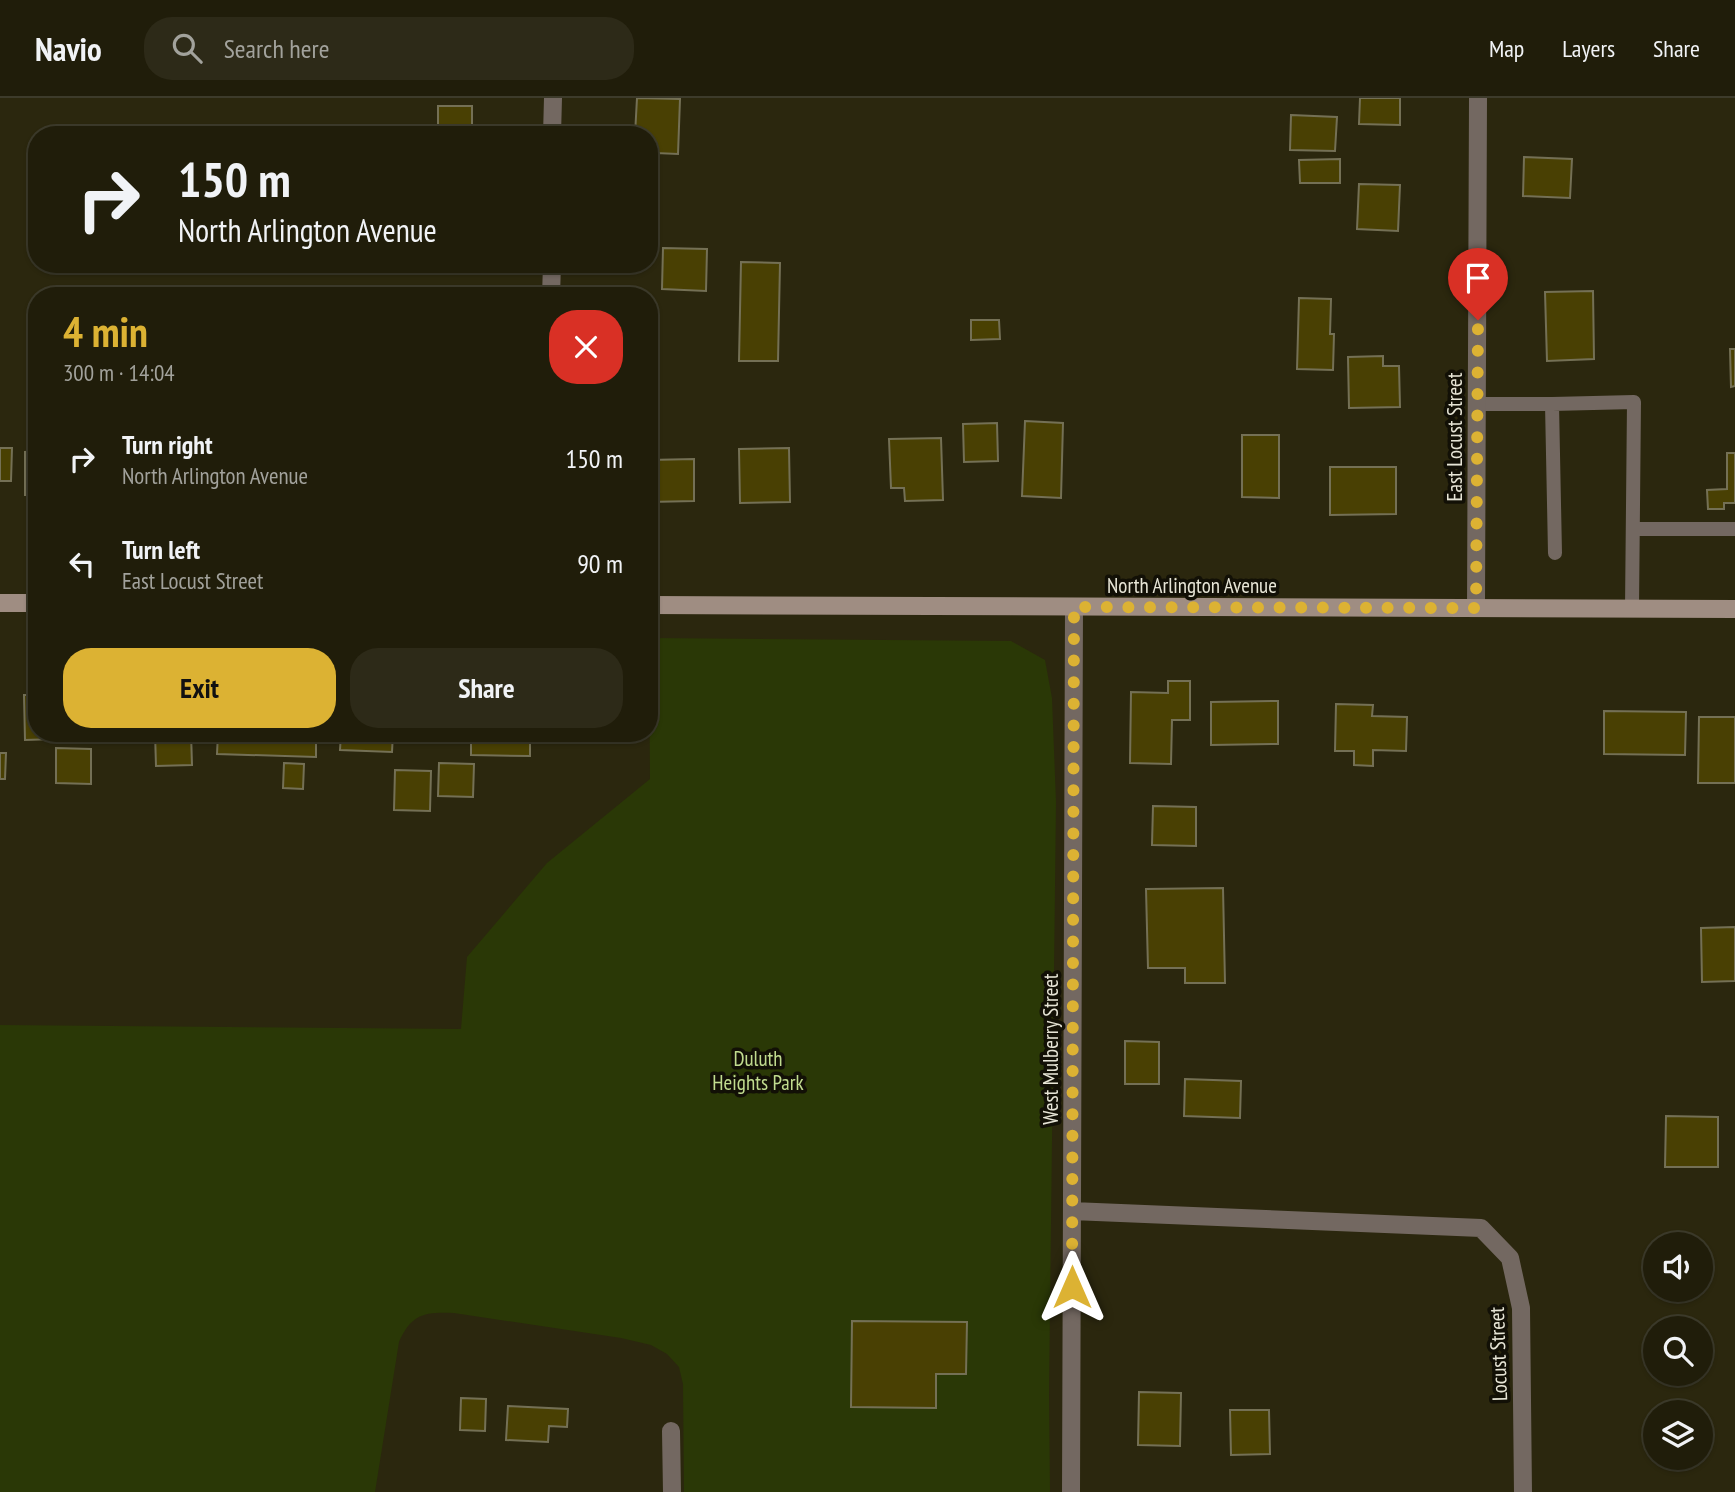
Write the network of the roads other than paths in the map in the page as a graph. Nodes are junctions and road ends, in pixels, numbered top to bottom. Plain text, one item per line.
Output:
1 (553, 98) edge
2 (1479, 98) edge
3 (552, 126) edge
4 (1478, 404) junction
5 (1552, 404) junction
6 (1633, 529) junction
7 (1735, 529) edge
8 (1555, 553) dead end
9 (0, 603) edge
10 (28, 603) edge
11 (658, 605) edge
12 (1074, 607) junction
13 (1476, 608) junction
14 (1632, 609) junction
15 (1735, 610) edge
16 (1072, 1211) junction
17 (671, 1431) dead end
18 (672, 1492) edge
19 (1071, 1492) edge
20 (1523, 1492) edge

1 - 3 street
2 - 4 street, East Locust Street
4 - 5 lane
4 - 13 street, East Locust Street
5 - 6 lane
5 - 8 lane
6 - 7 lane
6 - 14 lane
9 - 10 main road
11 - 12 main road, North Arlington Avenue
12 - 13 main road, North Arlington Avenue
12 - 16 street, West Mulberry Street
13 - 14 main road, North Arlington Avenue
14 - 15 main road, North Arlington Avenue
16 - 19 street, West Mulberry Street
16 - 20 street, Locust Street
17 - 18 street

